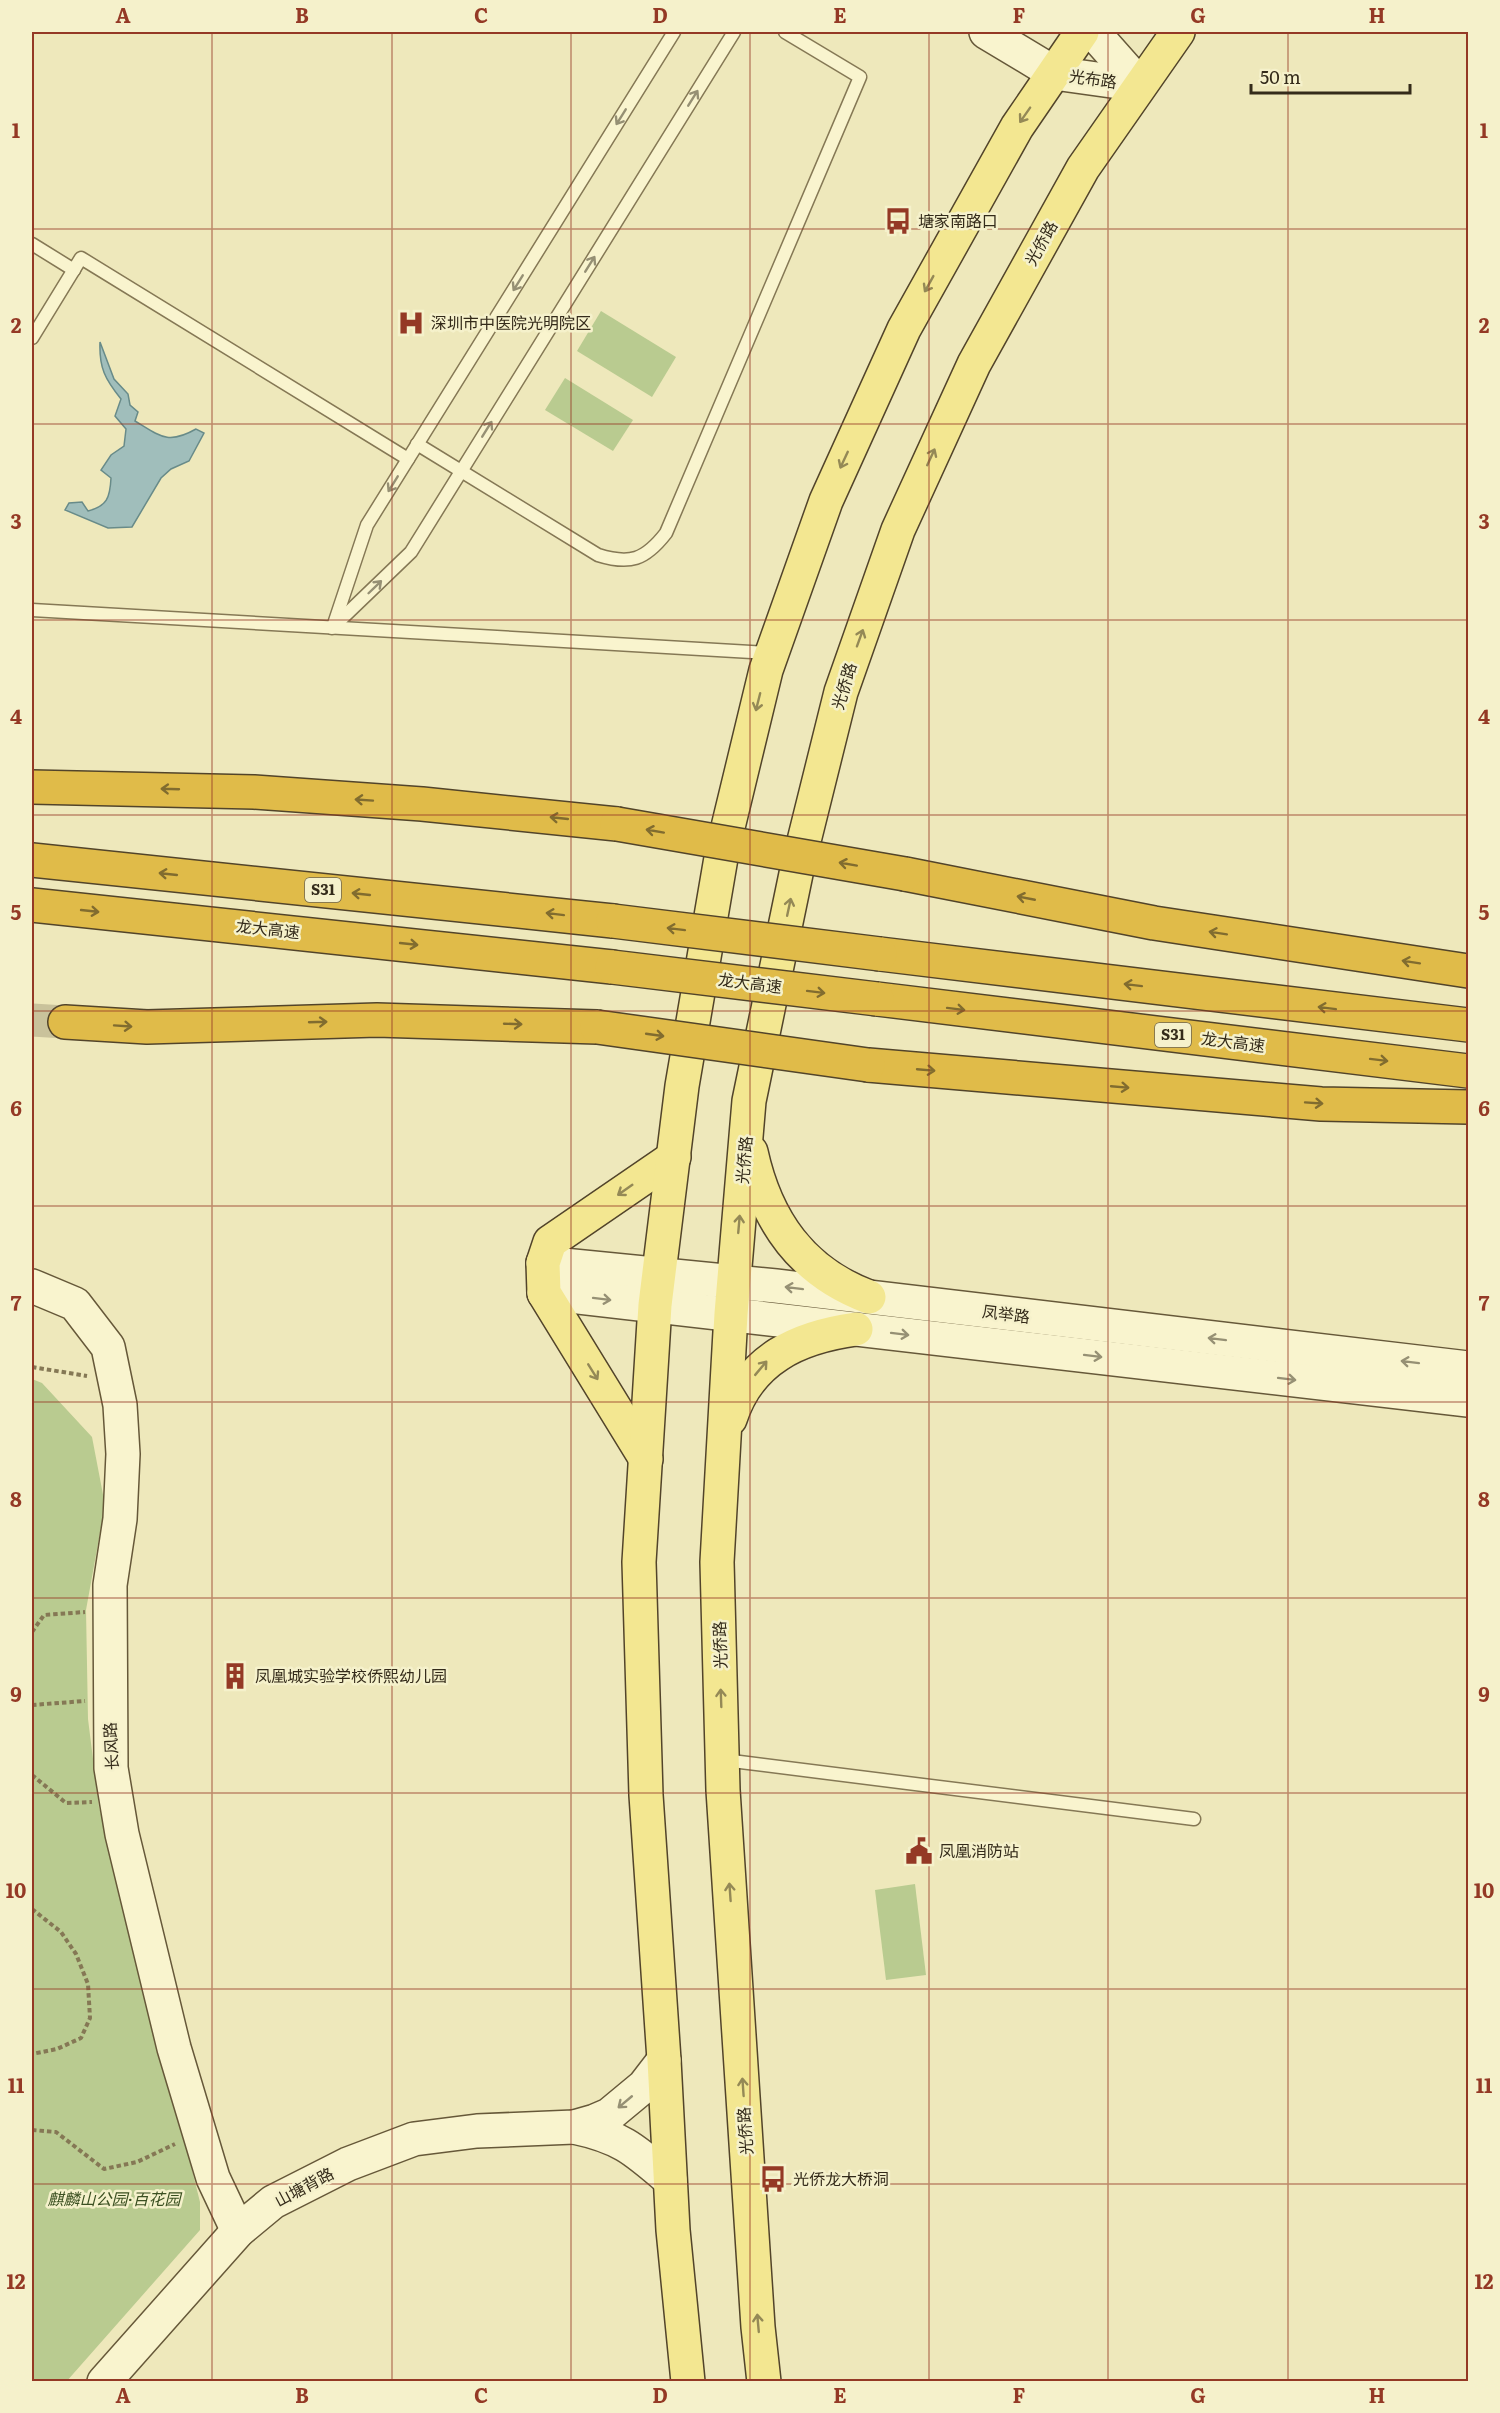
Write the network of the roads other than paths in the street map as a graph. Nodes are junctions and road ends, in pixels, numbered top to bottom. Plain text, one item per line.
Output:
1 (674, 32) edge
2 (734, 32) edge
3 (785, 32) edge
4 (986, 32) edge
5 (1082, 32) edge
6 (1093, 32) edge
7 (1178, 32) edge
8 (1054, 73) junction
9 (1140, 86) junction
10 (32, 244) edge
11 (74, 270) junction
12 (32, 338) edge
13 (417, 444) junction
14 (408, 459) junction
15 (461, 471) junction
16 (32, 610) edge
17 (332, 628) junction
18 (772, 653) junction
19 (32, 787) edge
20 (32, 860) edge
21 (32, 905) edge
22 (1468, 971) edge
23 (65, 1022) tunnel mouth
24 (1468, 1025) edge
25 (1468, 1071) edge
26 (1468, 1107) edge
27 (747, 1120) junction
28 (674, 1157) junction
29 (543, 1278) junction
30 (734, 1282) junction
31 (32, 1286) edge
32 (657, 1290) junction
33 (868, 1297) junction
34 (731, 1314) junction
35 (856, 1329) junction
36 (1468, 1368) edge
37 (1468, 1400) edge
38 (724, 1438) junction
39 (646, 1459) junction
40 (723, 1759) junction
41 (1194, 1819) dead end
42 (664, 2060) junction
43 (573, 2127) junction
44 (670, 2180) junction
45 (238, 2230) junction
46 (104, 2382) edge
47 (688, 2382) edge
48 (765, 2382) edge

1 -> 13 lane
15 -> 2 lane
3 - 15 lane
4 - 8 street, 光布路
5 - 8 main road
6 - 9 street, 光布路
7 - 9 main road, 光侨路
8 - 9 street, 光布路
8 -> 18 main road
27 -> 9 main road, 光侨路
10 - 11 lane
11 - 12 lane
11 - 14 lane
13 - 14 lane
13 - 15 lane
14 -> 17 lane
17 -> 15 lane
16 - 17 lane
17 - 18 lane
18 -> 28 main road
22 -> 19 highway, bridge
24 -> 20 highway, S31, bridge
21 -> 25 highway, 龙大高速 / S31, bridge
23 -> 26 highway, bridge
30 -> 27 main road, 光侨路
27 - 33 main road
28 -> 29 main road
28 - 32 main road
29 - 32 street, 凤举路
29 -> 39 main road
30 - 32 street, 凤举路
33 -> 30 street, 凤举路
30 - 34 main road, 光侨路
31 - 45 street, 长风路
32 - 34 street, 凤举路
32 - 39 main road
36 -> 33 street, 凤举路
34 - 35 street, 凤举路
34 - 38 main road, 光侨路
35 -> 37 street, 凤举路
38 -> 35 main road
40 -> 38 main road, 光侨路
39 - 42 main road
40 - 41 lane
48 -> 40 main road, 光侨路
42 -> 43 street
42 - 44 main road
43 - 44 street
43 - 45 street, 山塘背路
44 - 47 main road
45 - 46 street, 山塘背路

